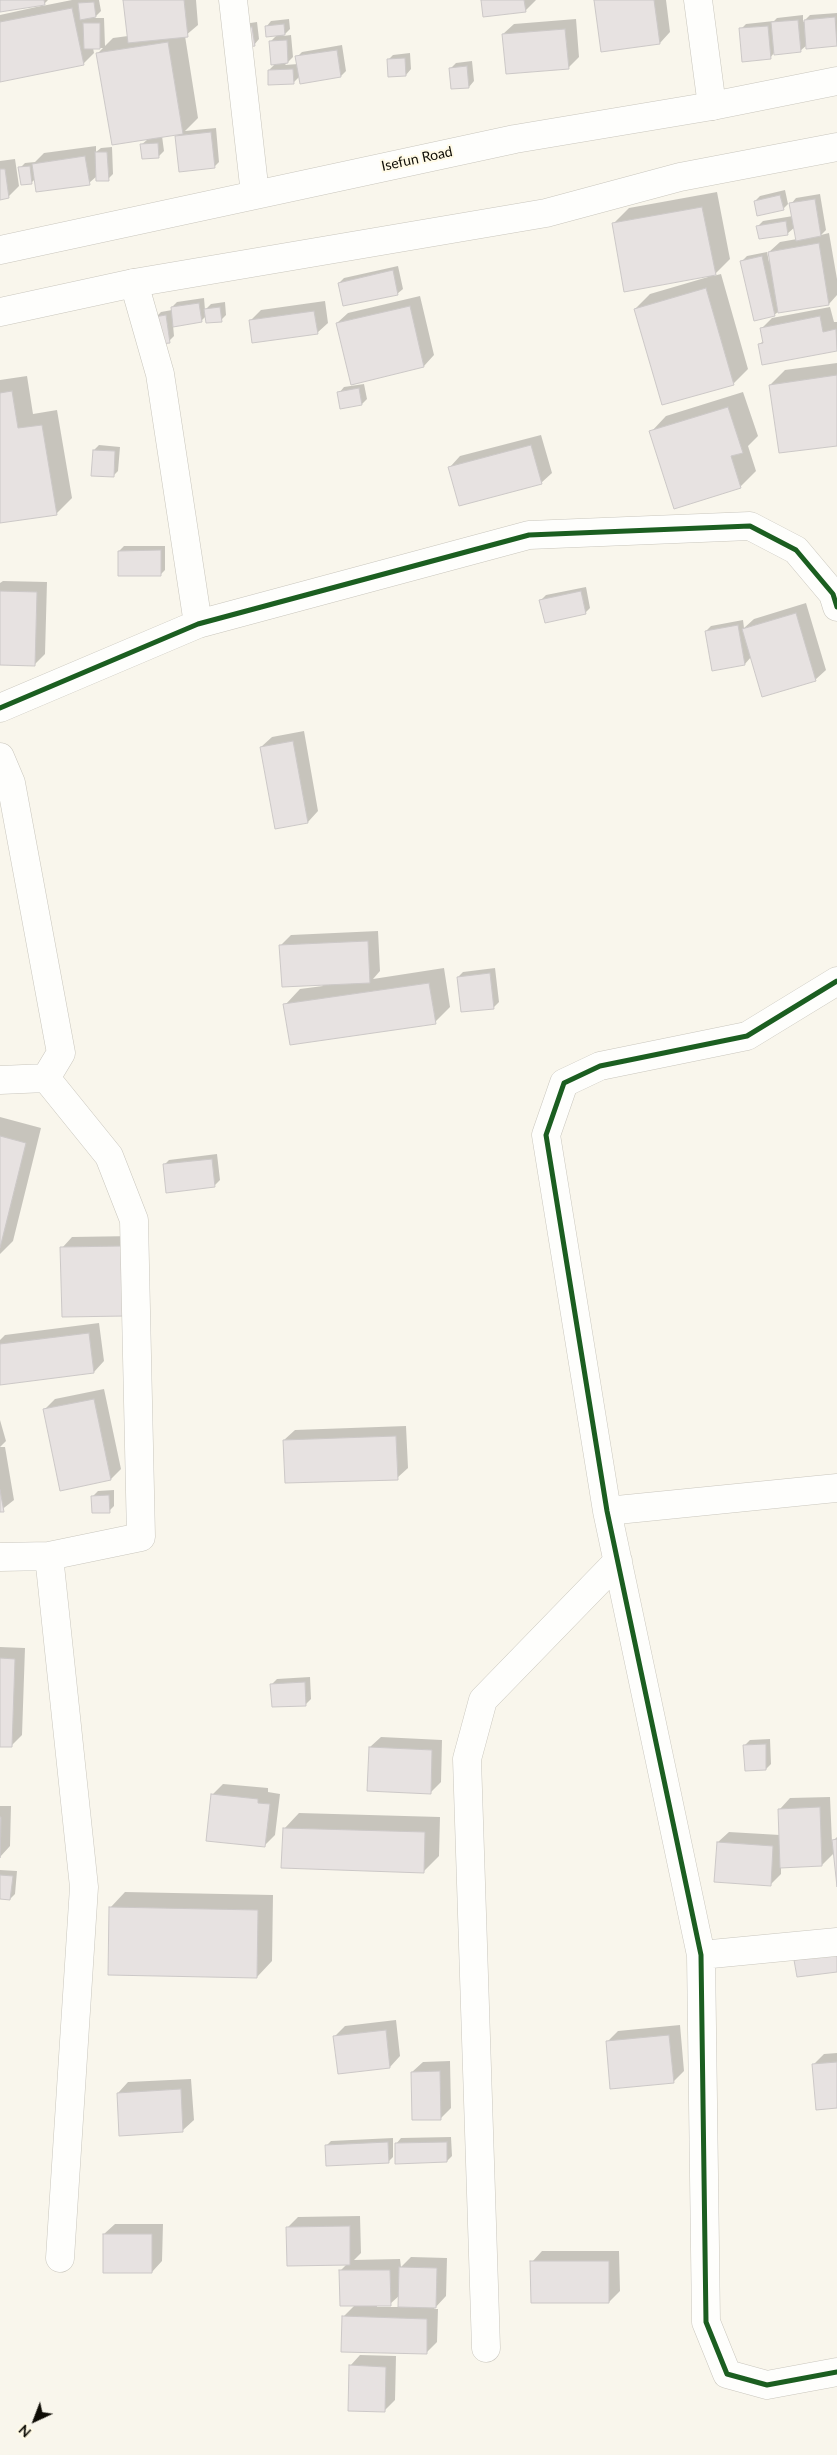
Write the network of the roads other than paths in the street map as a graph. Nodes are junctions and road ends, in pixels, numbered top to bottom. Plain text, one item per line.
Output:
1 (233, 0) edge
2 (698, 0) edge
3 (837, 81) edge
4 (712, 106) junction
5 (837, 147) edge
6 (255, 194) junction
7 (0, 250) edge
8 (134, 283) junction
9 (0, 312) edge
10 (837, 607) edge
11 (198, 624) junction
12 (0, 708) edge
13 (0, 757) edge
14 (837, 981) edge
15 (46, 1078) junction
16 (0, 1080) edge
17 (837, 1488) edge
18 (607, 1511) junction
19 (49, 1556) junction
20 (0, 1557) edge
21 (618, 1561) junction
22 (837, 1942) edge
23 (701, 1955) junction
24 (60, 2258) dead end
25 (486, 2348) dead end
26 (837, 2372) edge

1 - 6 street
2 - 4 street
3 - 4 street, Isefun Road
4 - 6 street, Isefun Road
5 - 8 street
6 - 7 street, Isefun Road
8 - 9 street
8 - 11 street
10 - 11 street
11 - 12 street
13 - 15 street
14 - 18 street
15 - 16 street
15 - 19 street
17 - 18 street
18 - 21 street
19 - 20 street
19 - 24 street
21 - 23 street
21 - 25 street
22 - 23 street
23 - 26 street

